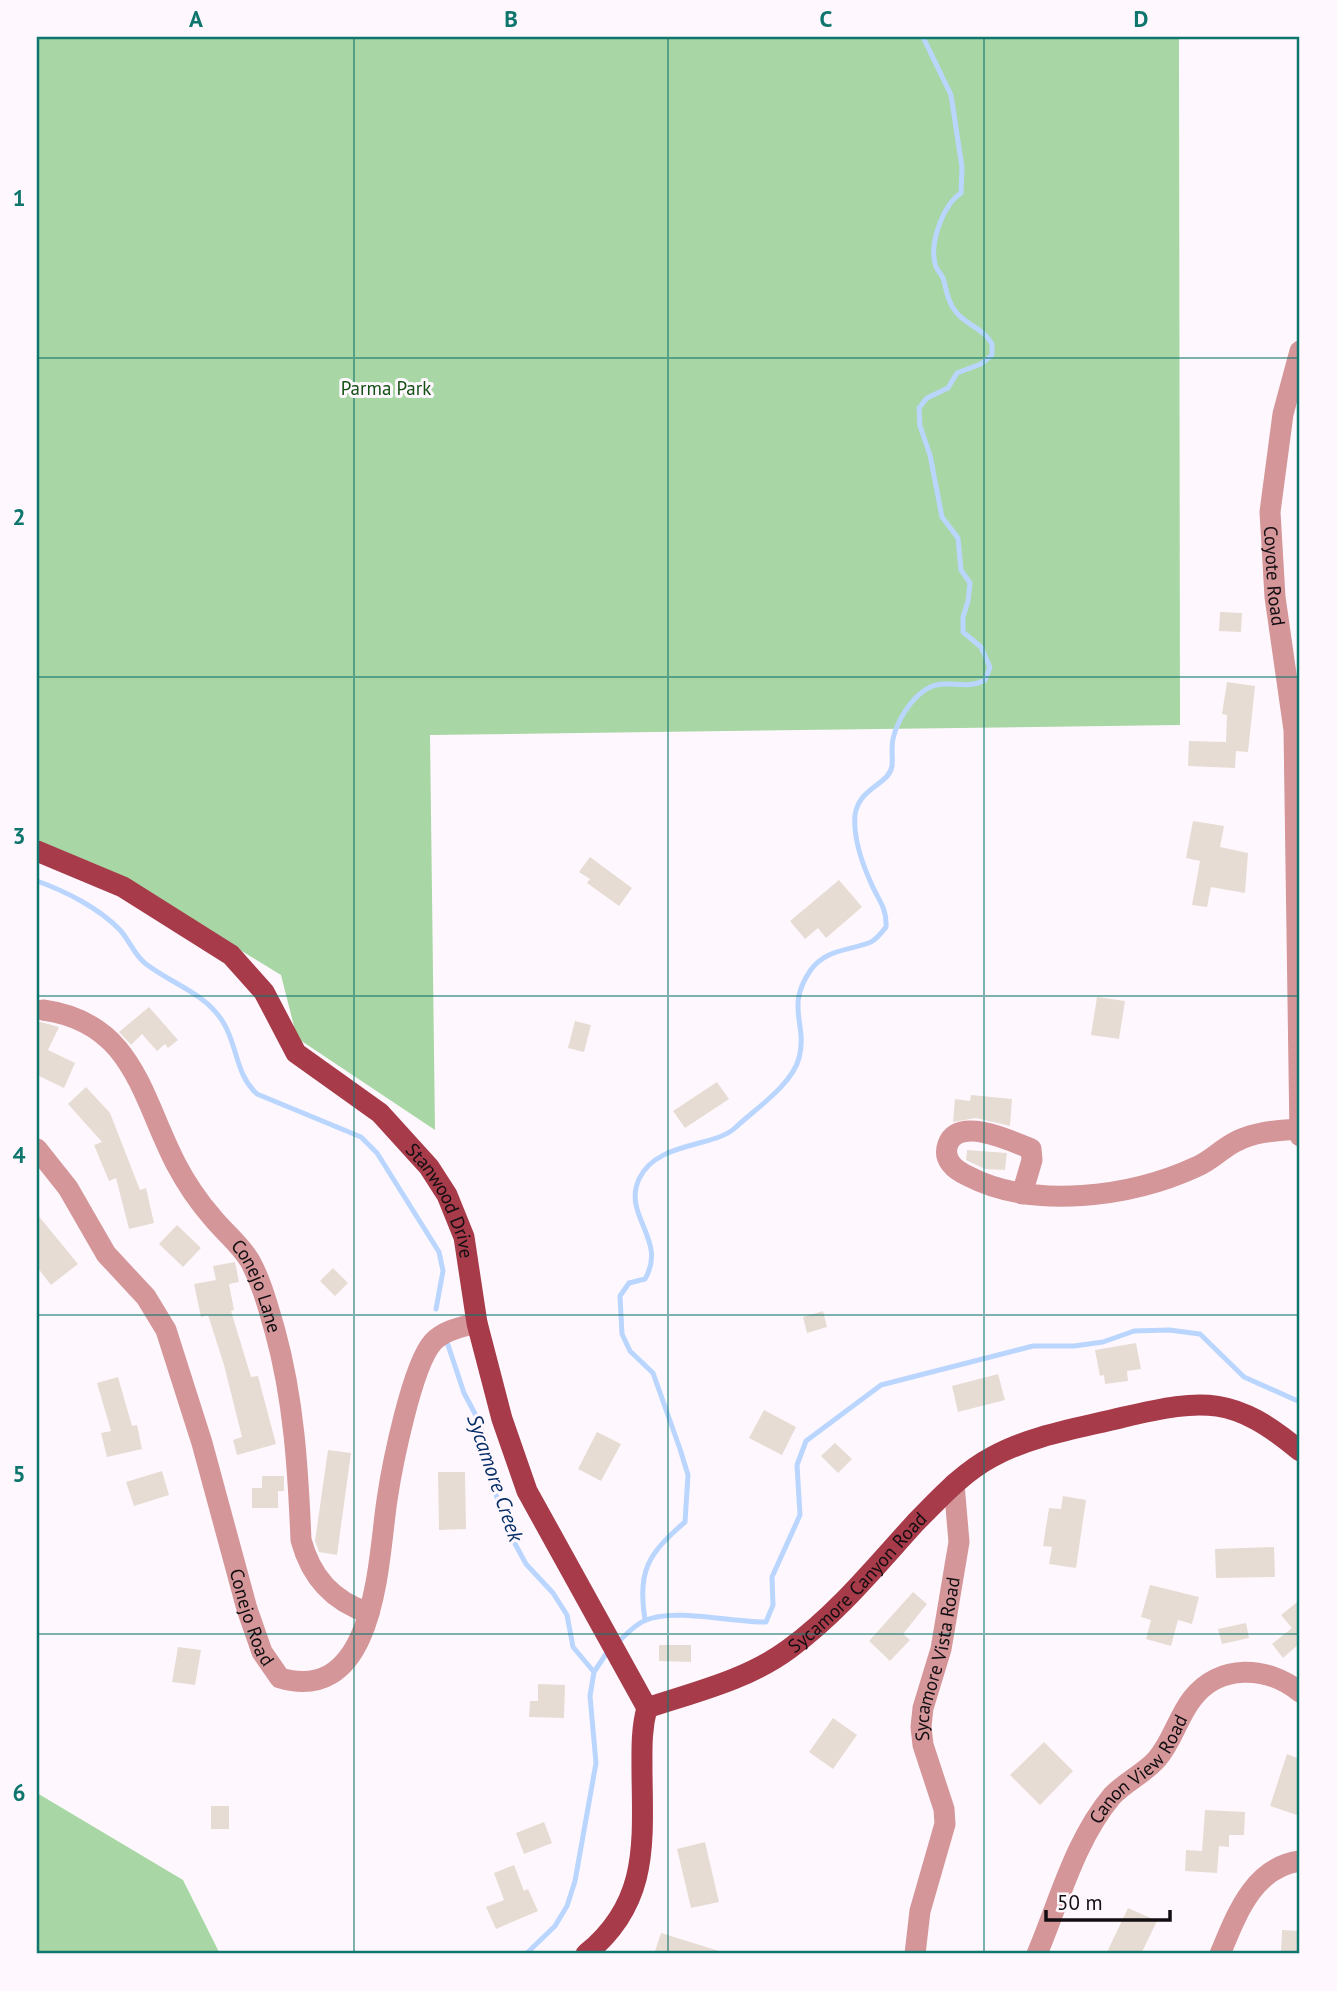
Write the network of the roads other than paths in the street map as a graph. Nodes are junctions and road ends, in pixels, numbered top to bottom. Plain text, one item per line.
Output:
1 (1300, 351) edge
2 (1297, 730) edge
3 (37, 851) edge
4 (1299, 989) edge
5 (43, 1010) dead end
6 (1300, 1132) edge
7 (37, 1149) edge
8 (1022, 1194) dead end
9 (477, 1323) junction
10 (1300, 1451) edge
11 (954, 1484) junction
12 (369, 1613) junction
13 (1300, 1692) edge
14 (647, 1708) junction
15 (1300, 1861) edge
16 (586, 1954) edge
17 (915, 1954) edge
18 (1037, 1954) edge
19 (1220, 1954) edge

1 - 2 street, Coyote Road
2 - 4 street, Coyote Road
3 - 9 main road, Stanwood Drive
4 - 6 street, Coyote Road
5 - 12 street, Conejo Lane
6 - 8 street
7 - 12 street, Conejo Road
9 - 12 street, Conejo Road
9 - 14 main road, Stanwood Drive
10 - 11 main road, Sycamore Canyon Road
11 - 14 main road, Sycamore Canyon Road
11 - 17 street, Sycamore Vista Road
13 - 18 street, Canon View Road
14 - 16 main road
15 - 19 street

